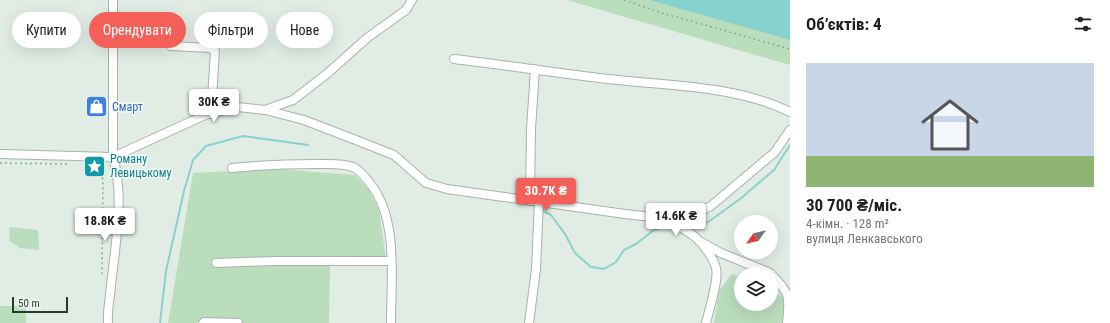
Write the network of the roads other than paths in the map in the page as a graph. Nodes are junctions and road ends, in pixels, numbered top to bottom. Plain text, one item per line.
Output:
1 (113, 0) edge
2 (412, 0) edge
3 (186, 47) edge
4 (454, 59) dead end
5 (535, 69) junction
6 (266, 110) junction
7 (790, 112) edge
8 (211, 114) junction
9 (790, 130) edge
10 (0, 154) edge
11 (113, 157) junction
12 (232, 168) dead end
13 (530, 201) junction
14 (539, 201) junction
15 (670, 219) junction
16 (699, 241) junction
17 (391, 262) junction
18 (216, 263) dead end
19 (756, 267) edge
20 (778, 281) edge
21 (789, 295) edge
22 (108, 323) edge
23 (203, 323) edge
24 (238, 323) edge
25 (390, 323) edge
26 (529, 323) edge
27 (706, 323) edge
28 (787, 323) edge

1 - 11 street
2 - 6 street
3 - 8 street
4 - 5 street
5 - 7 street
5 - 13 street
6 - 8 street
6 - 13 street
8 - 11 street
9 - 15 street
10 - 11 street
11 - 22 street
12 - 17 street
13 - 14 street
14 - 15 street
14 - 26 street
15 - 16 street
16 - 19 street
16 - 27 street
17 - 18 street
17 - 25 street
20 - 21 street
21 - 28 street
23 - 24 street

